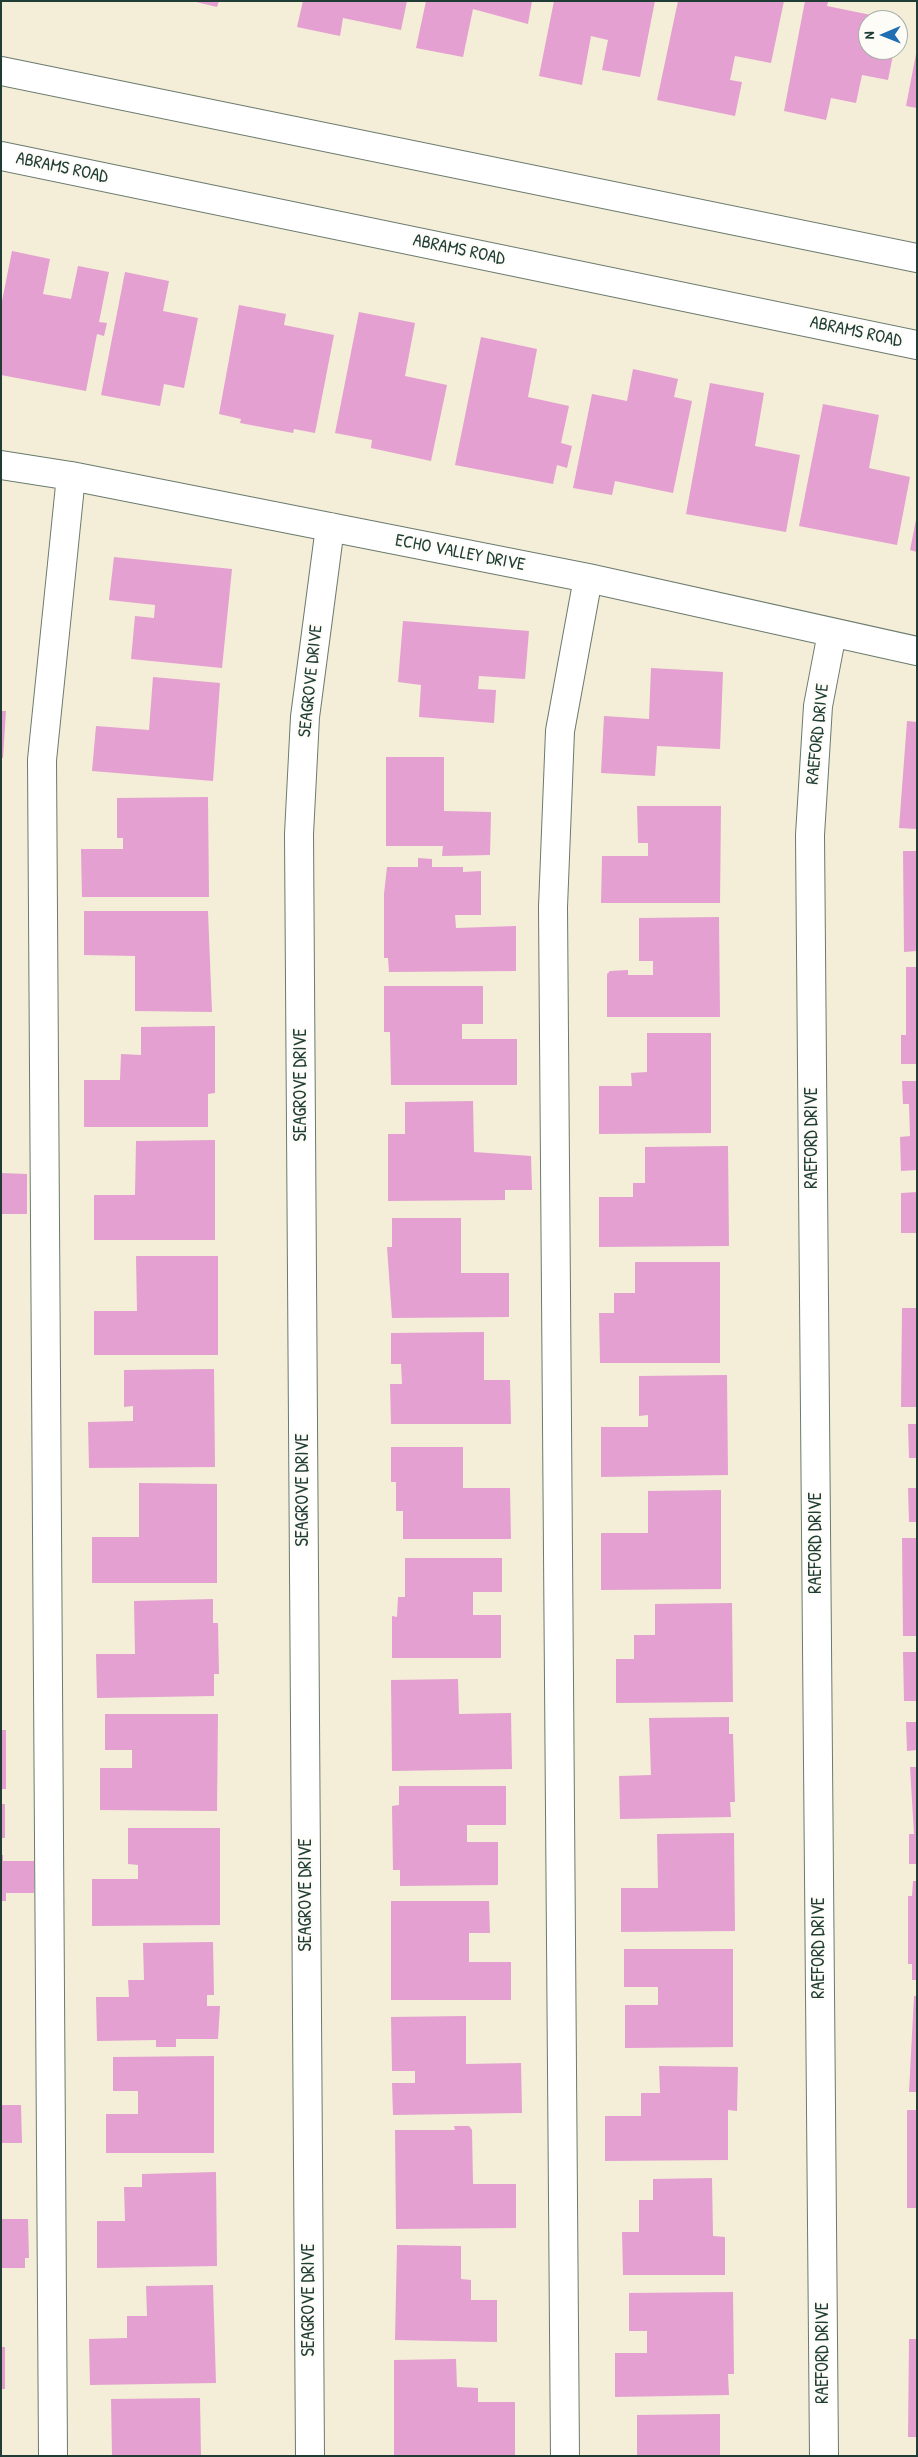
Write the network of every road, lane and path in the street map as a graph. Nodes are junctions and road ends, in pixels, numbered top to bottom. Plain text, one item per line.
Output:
1 (1, 71) edge
2 (1, 156) edge
3 (917, 258) edge
4 (917, 344) edge
5 (1, 465) edge
6 (71, 476) junction
7 (330, 527) junction
8 (588, 578) junction
9 (832, 633) junction
10 (917, 651) edge
11 (53, 2456) edge
12 (310, 2456) edge
13 (564, 2456) edge
14 (824, 2456) edge

1 - 3 street
2 - 4 street, ABRAMS ROAD
5 - 6 street, ECHO VALLEY DRIVE
6 - 7 street, ECHO VALLEY DRIVE
6 - 11 street
7 - 8 street, ECHO VALLEY DRIVE
7 - 12 street, SEAGROVE DRIVE
8 - 9 street, ECHO VALLEY DRIVE
8 - 13 street
9 - 10 street, ECHO VALLEY DRIVE
9 - 14 street, RAEFORD DRIVE

